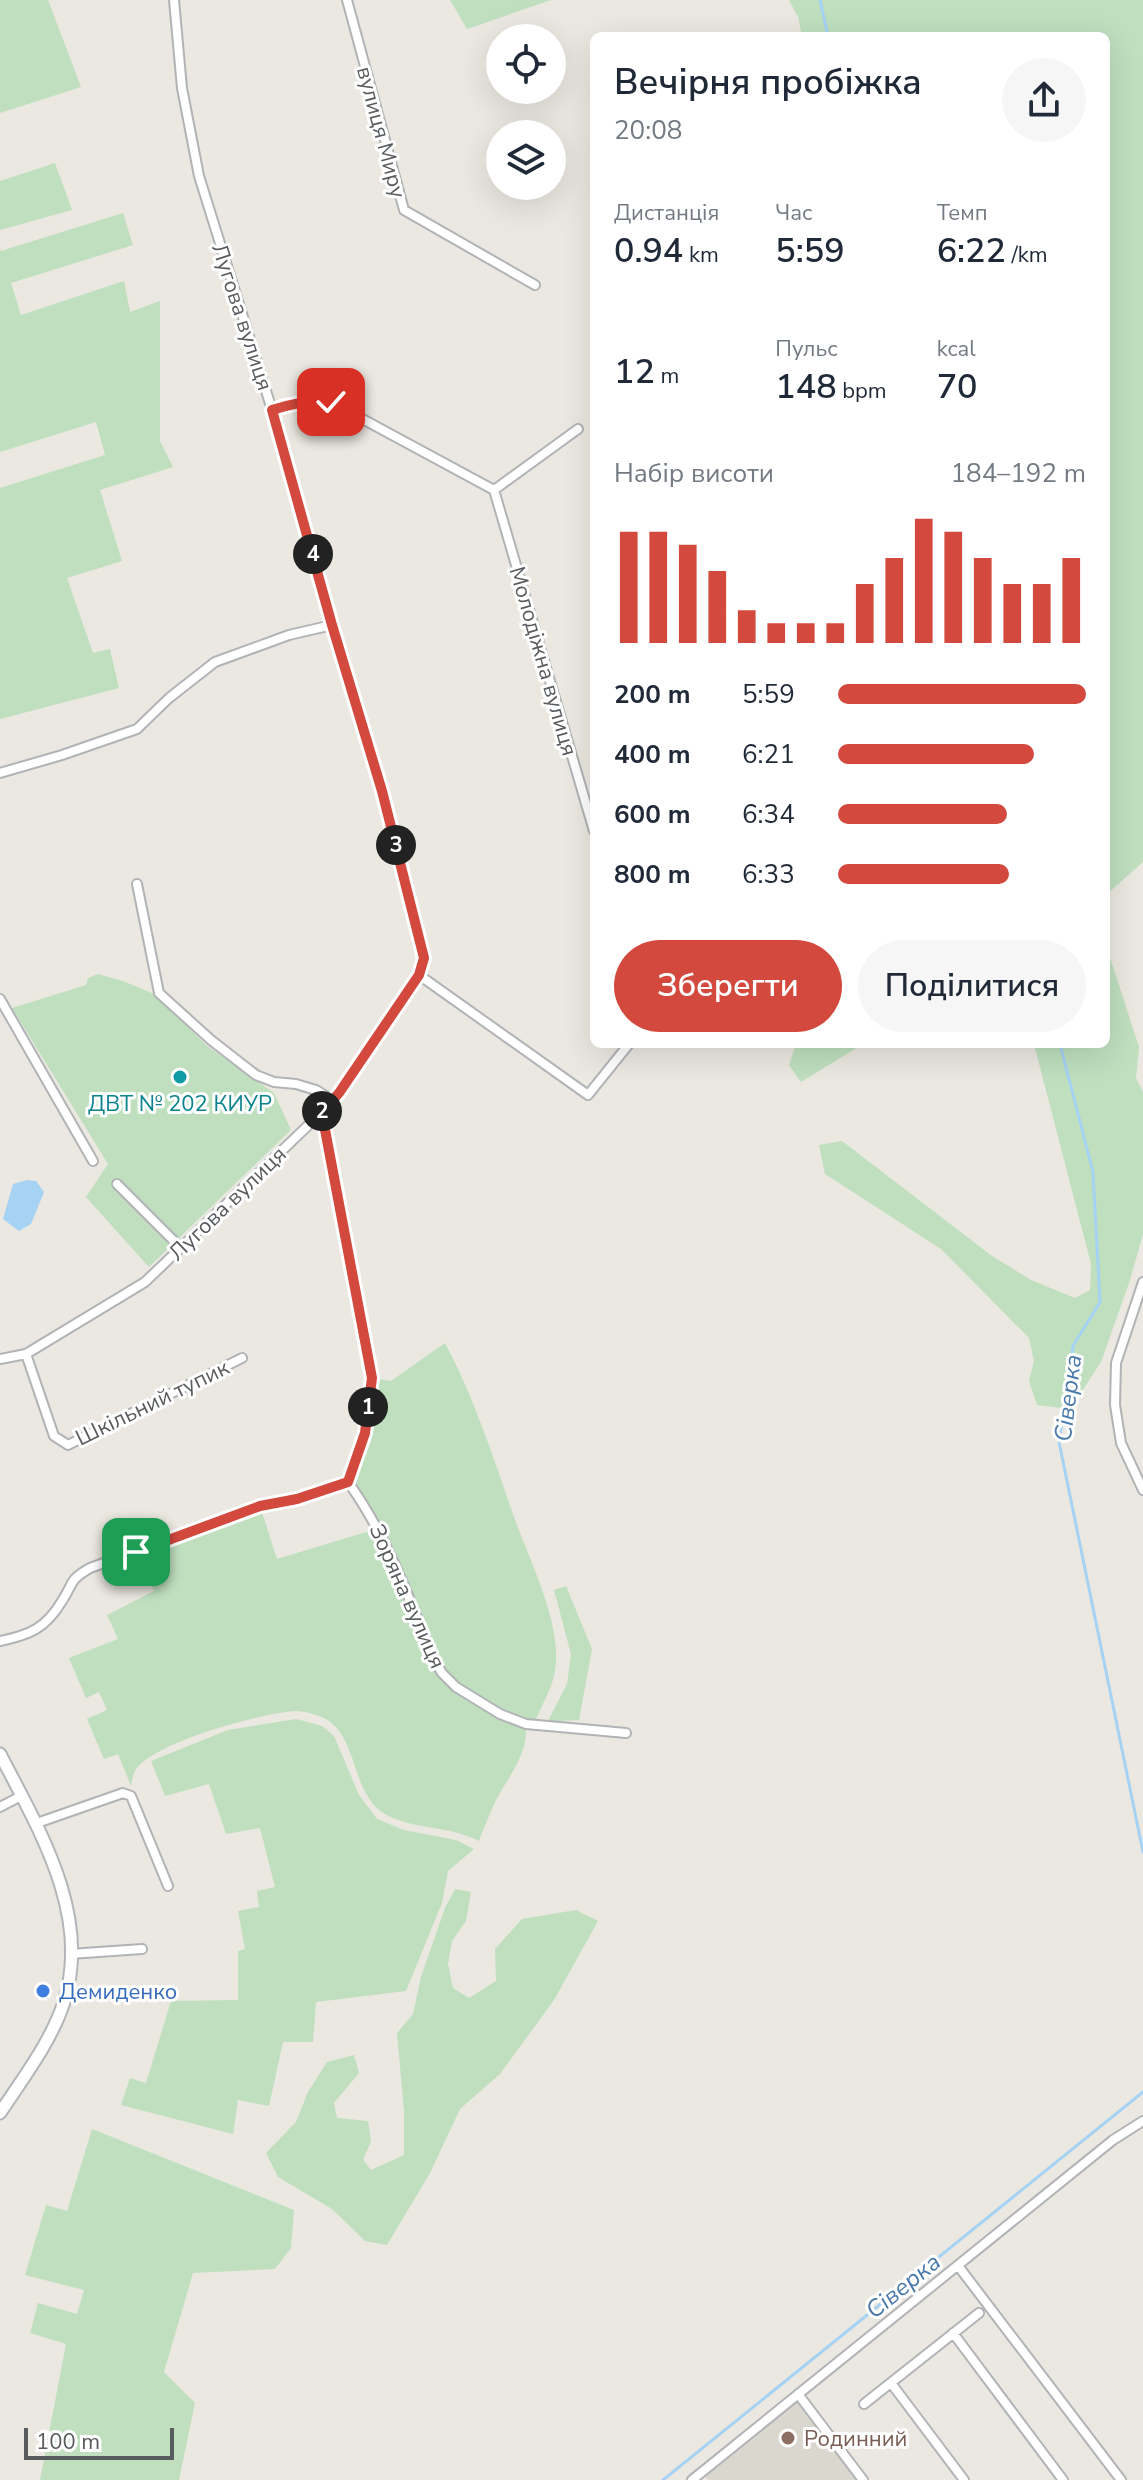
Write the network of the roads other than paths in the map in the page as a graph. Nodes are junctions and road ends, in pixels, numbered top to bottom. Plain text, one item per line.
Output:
1 (174, 0) edge
2 (347, 0) edge
3 (535, 285) dead end
4 (272, 410) junction
5 (578, 429) dead end
6 (494, 490) junction
7 (332, 625) junction
8 (0, 773) edge
9 (590, 817) edge
10 (137, 884) dead end
11 (419, 975) junction
12 (0, 999) edge
13 (626, 1048) edge
14 (332, 1100) junction
15 (320, 1114) junction
16 (93, 1161) dead end
17 (117, 1184) dead end
18 (181, 1248) junction
19 (1143, 1281) edge
20 (26, 1354) junction
21 (242, 1358) dead end
22 (0, 1359) edge
23 (348, 1482) junction
24 (1143, 1490) edge
25 (0, 1641) edge
26 (626, 1733) dead end
27 (0, 1754) edge
28 (21, 1796) junction
29 (0, 1807) edge
30 (37, 1823) junction
31 (168, 1886) dead end
32 (142, 1949) dead end
33 (70, 1954) junction
34 (0, 2113) edge
35 (1143, 2121) edge
36 (959, 2267) junction
37 (979, 2313) dead end
38 (953, 2333) junction
39 (891, 2383) junction
40 (798, 2394) junction
41 (864, 2404) dead end
42 (692, 2480) edge
43 (863, 2480) edge
44 (964, 2480) edge
45 (1063, 2480) edge
46 (1121, 2480) edge

1 - 4 street, Лугова вулиця
2 - 3 street, вулиця Миру
4 - 6 street
4 - 7 street, Лугова вулиця
5 - 6 street
6 - 9 street, Молодіжна вулиця
7 - 8 street
7 - 11 street, Лугова вулиця
10 - 14 street
11 - 13 street
11 - 14 street, Лугова вулиця
12 - 16 street
14 - 15 street, Лугова вулиця
15 - 18 street, Лугова вулиця
15 - 23 street
17 - 18 street
18 - 20 street, Лугова вулиця
19 - 24 street
20 - 21 street, Шкільний тупик
20 - 22 street
23 - 25 street
23 - 26 street, Зоряна вулиця
27 - 28 street
28 - 29 street
28 - 30 street
30 - 31 street
30 - 33 street
32 - 33 street
33 - 34 street
35 - 36 street
36 - 40 street
36 - 46 street
37 - 38 street
38 - 39 street
38 - 45 street
39 - 41 street
39 - 44 street
40 - 42 street
40 - 43 street

